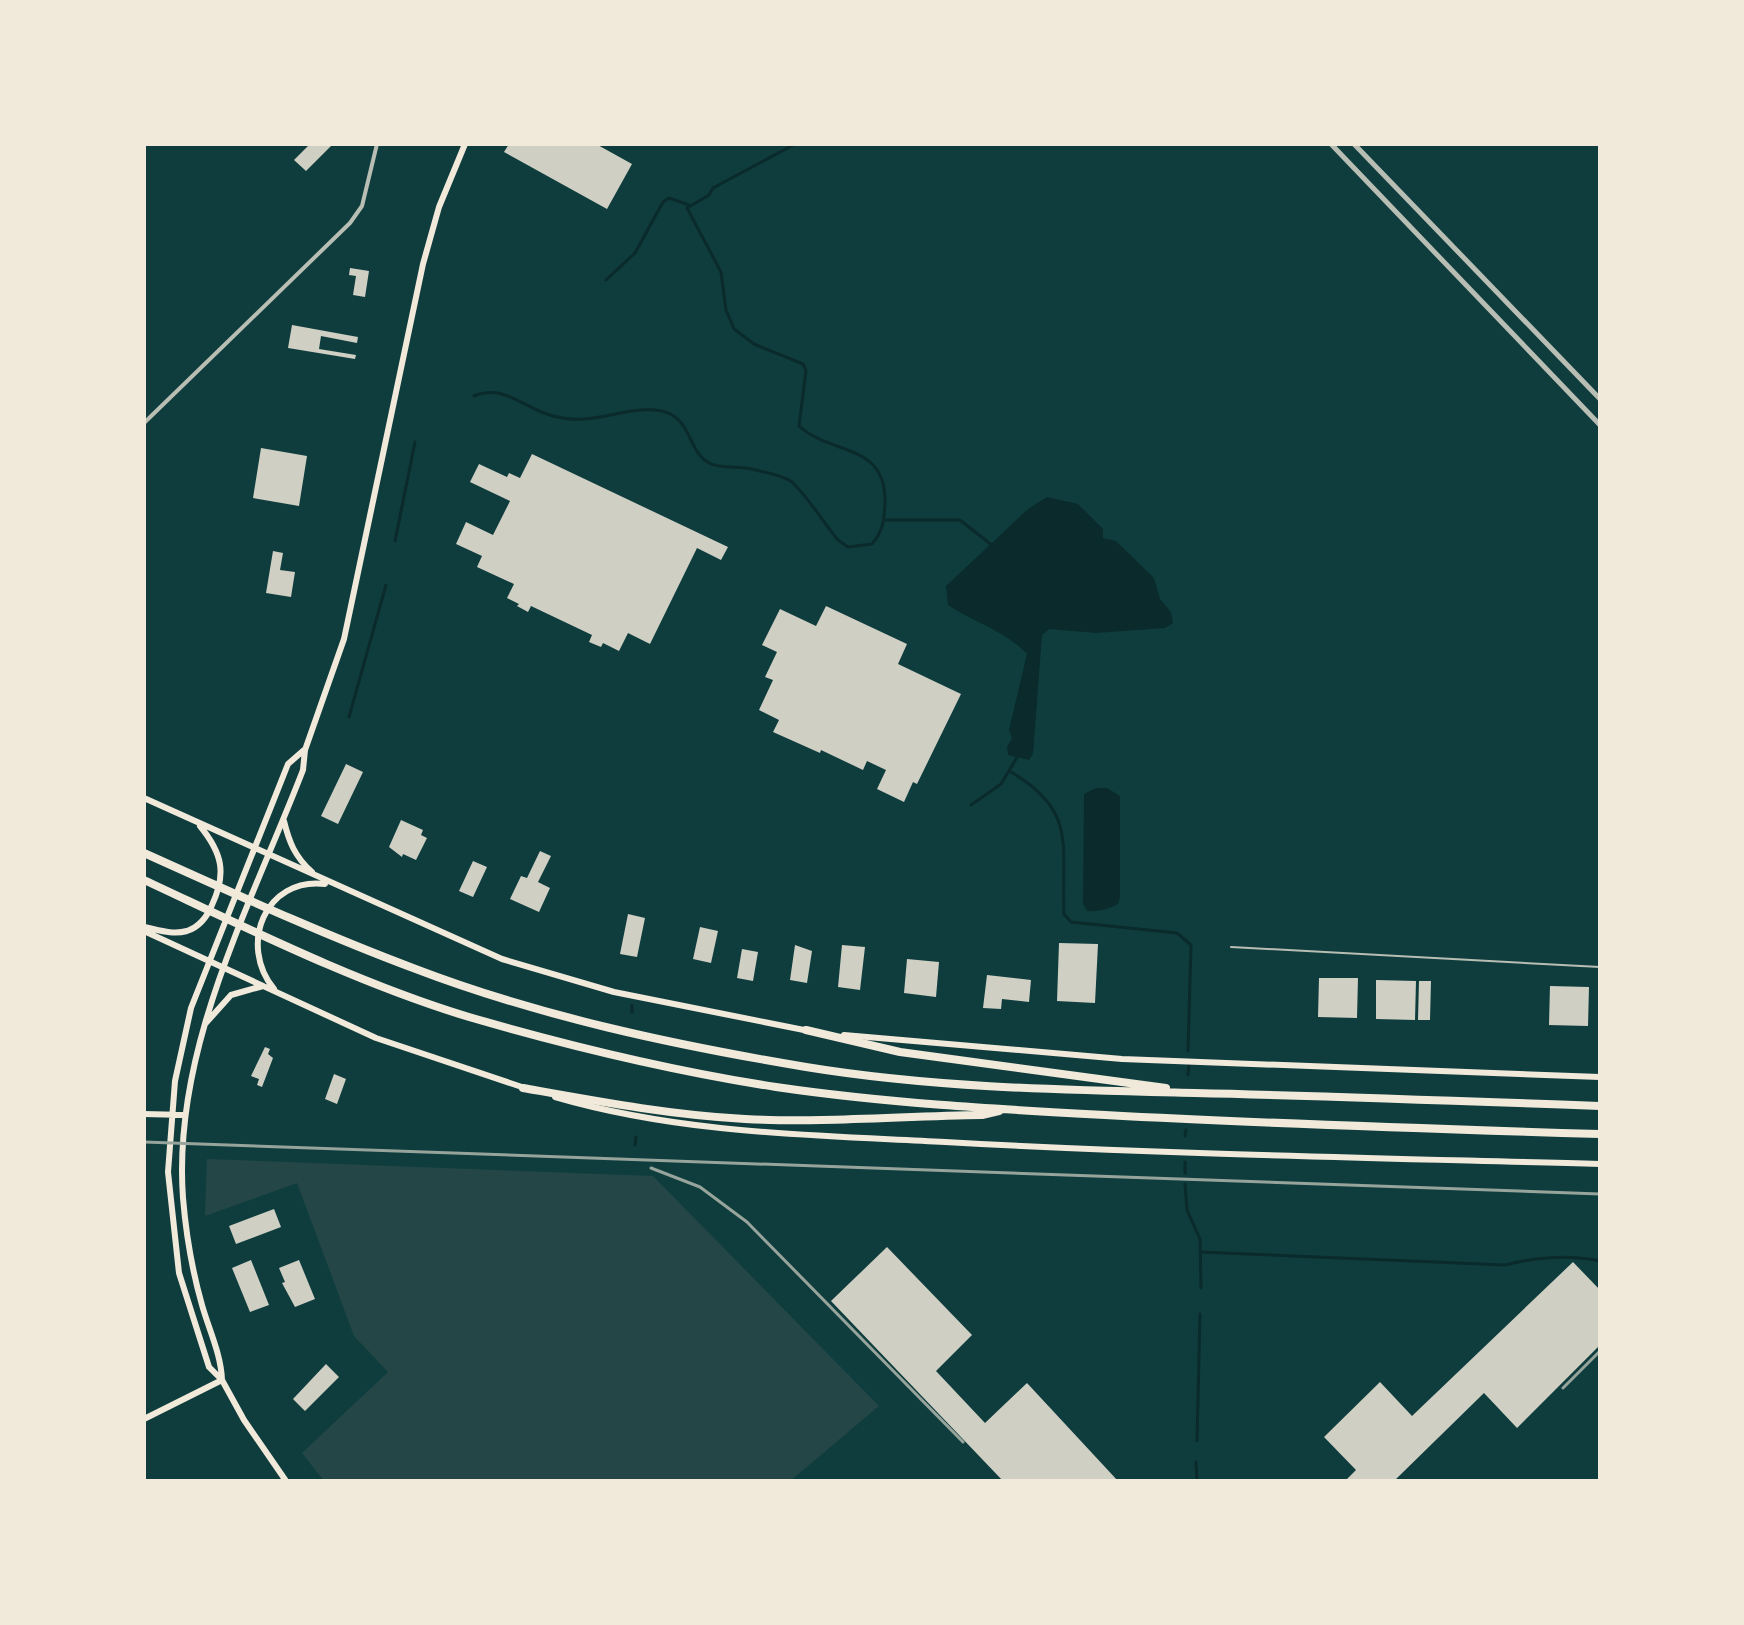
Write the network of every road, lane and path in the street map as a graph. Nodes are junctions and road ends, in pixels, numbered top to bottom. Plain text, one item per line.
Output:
1 (377, 144) edge
2 (465, 144) edge
3 (1331, 144) edge
4 (1354, 144) edge
5 (1600, 399) edge
6 (144, 423) edge
7 (1600, 425) edge
8 (305, 750) junction
9 (144, 798) edge
10 (284, 821) junction
11 (197, 823) junction
12 (253, 848) junction
13 (144, 853) edge
14 (270, 856) junction
15 (317, 877) junction
16 (144, 880) edge
17 (336, 886) junction
18 (144, 929) edge
19 (1231, 947) dead end
20 (208, 961) junction
21 (1600, 967) edge
22 (225, 968) junction
23 (264, 986) junction
24 (276, 992) junction
25 (203, 1027) junction
26 (806, 1030) junction
27 (1600, 1077) edge
28 (523, 1088) junction
29 (1215, 1093) junction
30 (1600, 1106) edge
31 (1008, 1109) junction
32 (144, 1114) edge
33 (171, 1115) junction
34 (185, 1115) junction
35 (1600, 1134) edge
36 (1600, 1164) edge
37 (222, 1380) junction
38 (144, 1419) edge
39 (286, 1481) edge

1 - 6 street
2 - 8 main road
3 - 7 street
4 - 5 street
8 - 10 main road
8 - 12 main road
9 - 11 main road
10 - 14 main road
10 - 15 main road
11 - 12 main road
11 - 18 main road
12 - 14 main road
12 - 20 main road
13 - 29 highway
14 - 15 main road
14 - 22 main road
15 - 17 main road
16 - 31 highway
17 - 24 main road
17 - 26 main road
18 - 20 main road
19 - 21 lane
20 - 22 main road
20 - 33 main road
22 - 23 main road
22 - 25 main road
23 - 24 main road
23 - 25 main road
24 - 28 main road
25 - 34 main road
26 - 27 main road
26 - 29 highway
28 - 31 highway
28 - 36 main road
29 - 30 highway
31 - 35 highway
32 - 33 main road
33 - 34 main road
33 - 37 main road
34 - 37 main road
37 - 38 main road
37 - 39 main road

